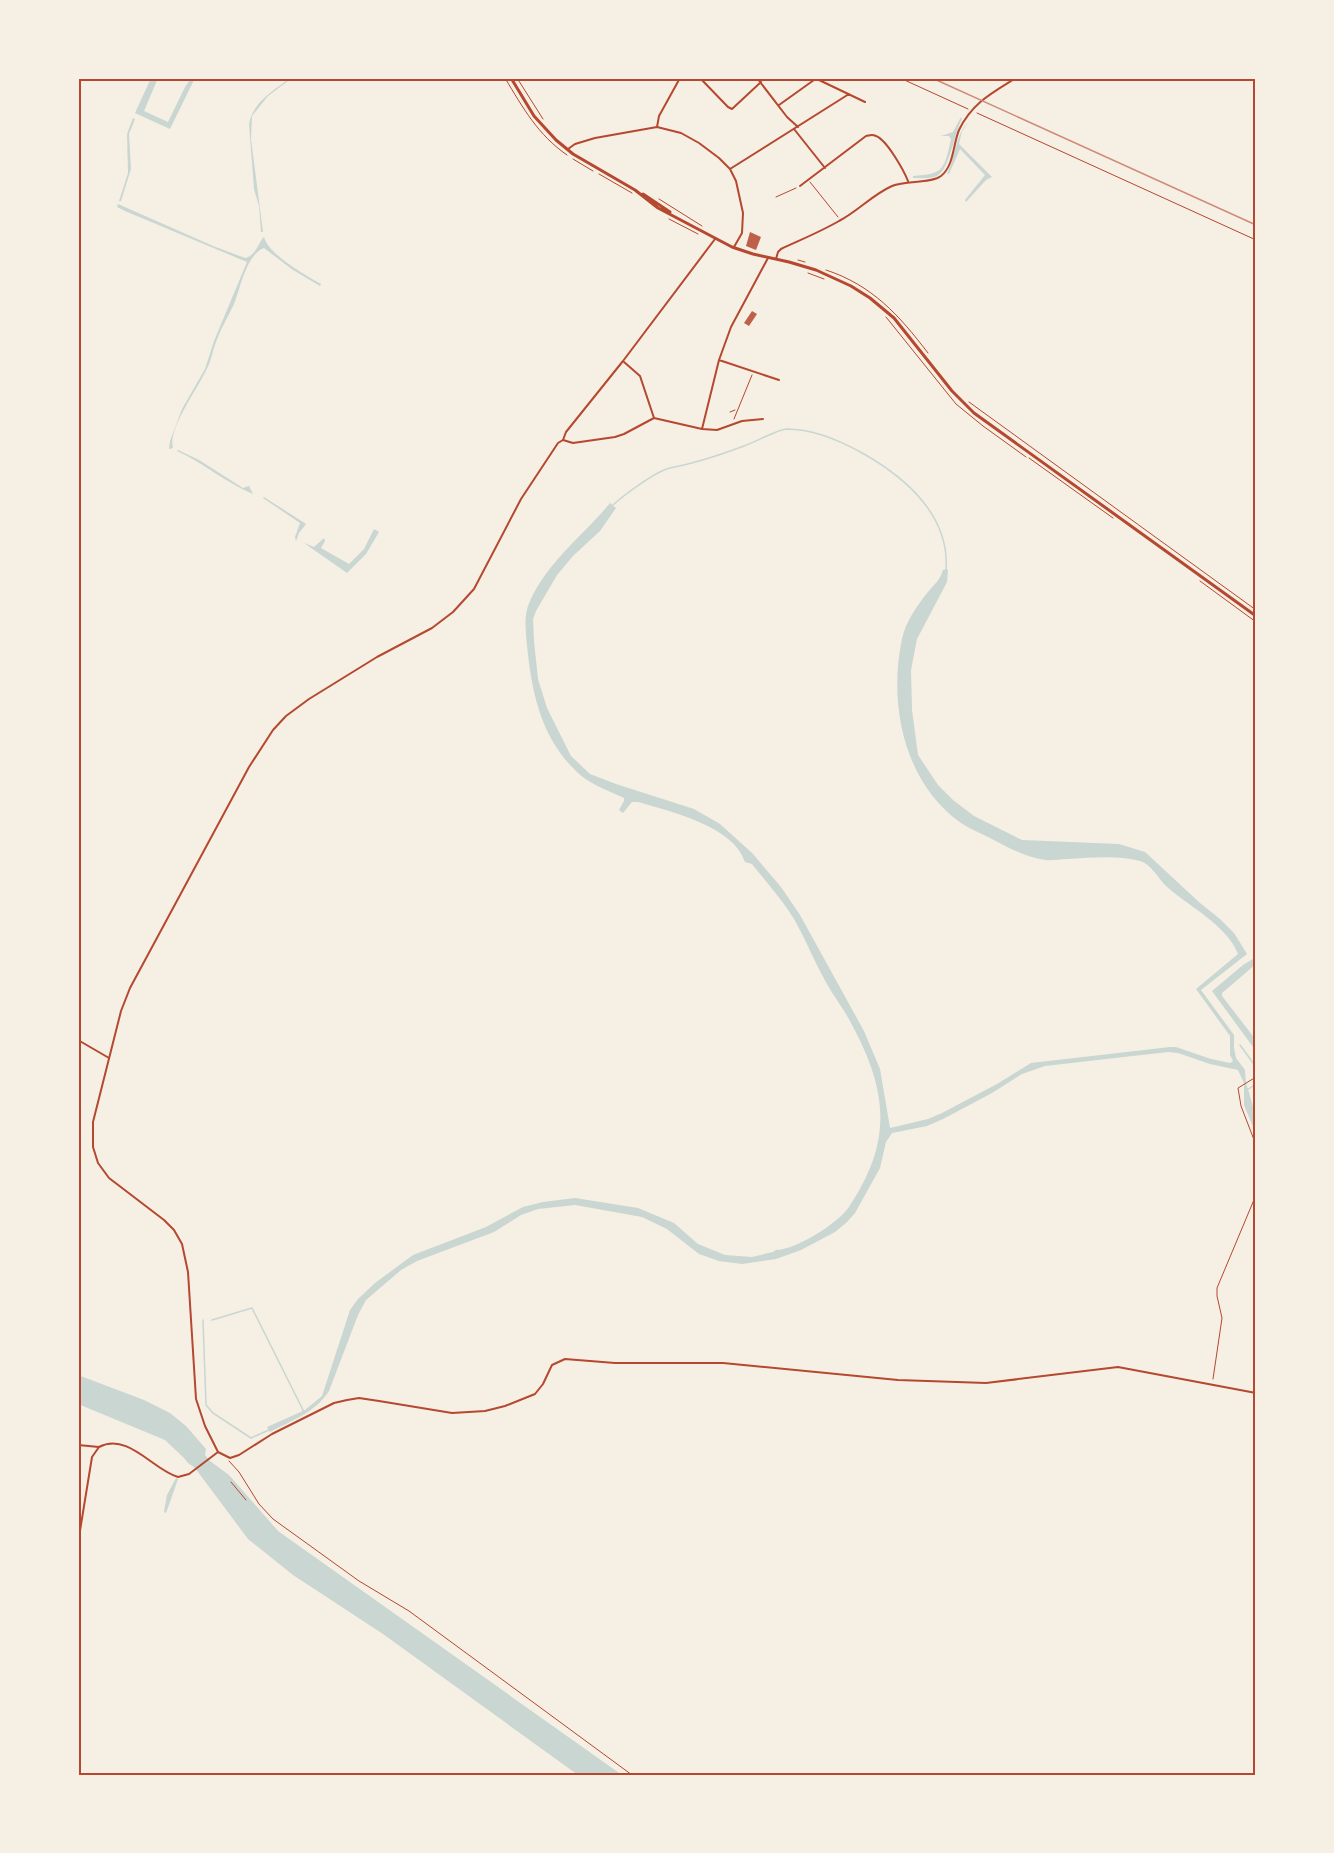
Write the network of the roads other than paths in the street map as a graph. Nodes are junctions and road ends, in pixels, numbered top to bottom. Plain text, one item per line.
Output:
1 (511, 78) edge
2 (680, 78) edge
3 (700, 78) edge
4 (757, 78) edge
5 (1016, 78) edge
6 (760, 82) junction
7 (849, 94) junction
8 (865, 102) dead end
9 (778, 105) junction
10 (657, 127) junction
11 (798, 127) junction
12 (794, 129) junction
13 (568, 150) junction
14 (825, 168) junction
15 (730, 169) junction
16 (908, 182) junction
17 (800, 186) road end
18 (715, 239) junction
19 (734, 248) junction
20 (768, 257) junction
21 (776, 259) junction
22 (719, 360) junction
23 (623, 361) junction
24 (779, 380) dead end
25 (654, 418) junction
26 (763, 419) dead end
27 (702, 429) junction
28 (563, 440) junction
29 (1029, 458) road end
30 (1113, 518) dead end
31 (1256, 616) edge
32 (78, 1041) edge
33 (109, 1058) junction
34 (1256, 1393) edge
35 (78, 1445) edge
36 (99, 1447) junction
37 (218, 1452) junction
38 (78, 1543) edge

1 - 13 main road
2 - 10 street
3 - 6 street
4 - 6 street
5 - 16 street
6 - 9 street
7 - 8 street
7 - 9 street
7 - 11 street
9 - 11 street
10 - 13 street
10 - 15 street
11 - 12 street
12 - 14 street
12 - 15 street
13 - 18 main road
14 - 16 street
14 - 17 street
15 - 19 street
16 - 21 street
18 - 19 main road
18 - 23 street
19 - 20 main road
20 - 21 main road
20 - 22 street
21 - 31 main road
22 - 24 street
22 - 27 street
23 - 25 street
23 - 28 street
25 - 27 street
25 - 28 street
26 - 27 street
28 - 33 street
29 - 30 lane
32 - 33 street
33 - 37 street
34 - 37 street
35 - 36 street
36 - 37 street
36 - 38 street

